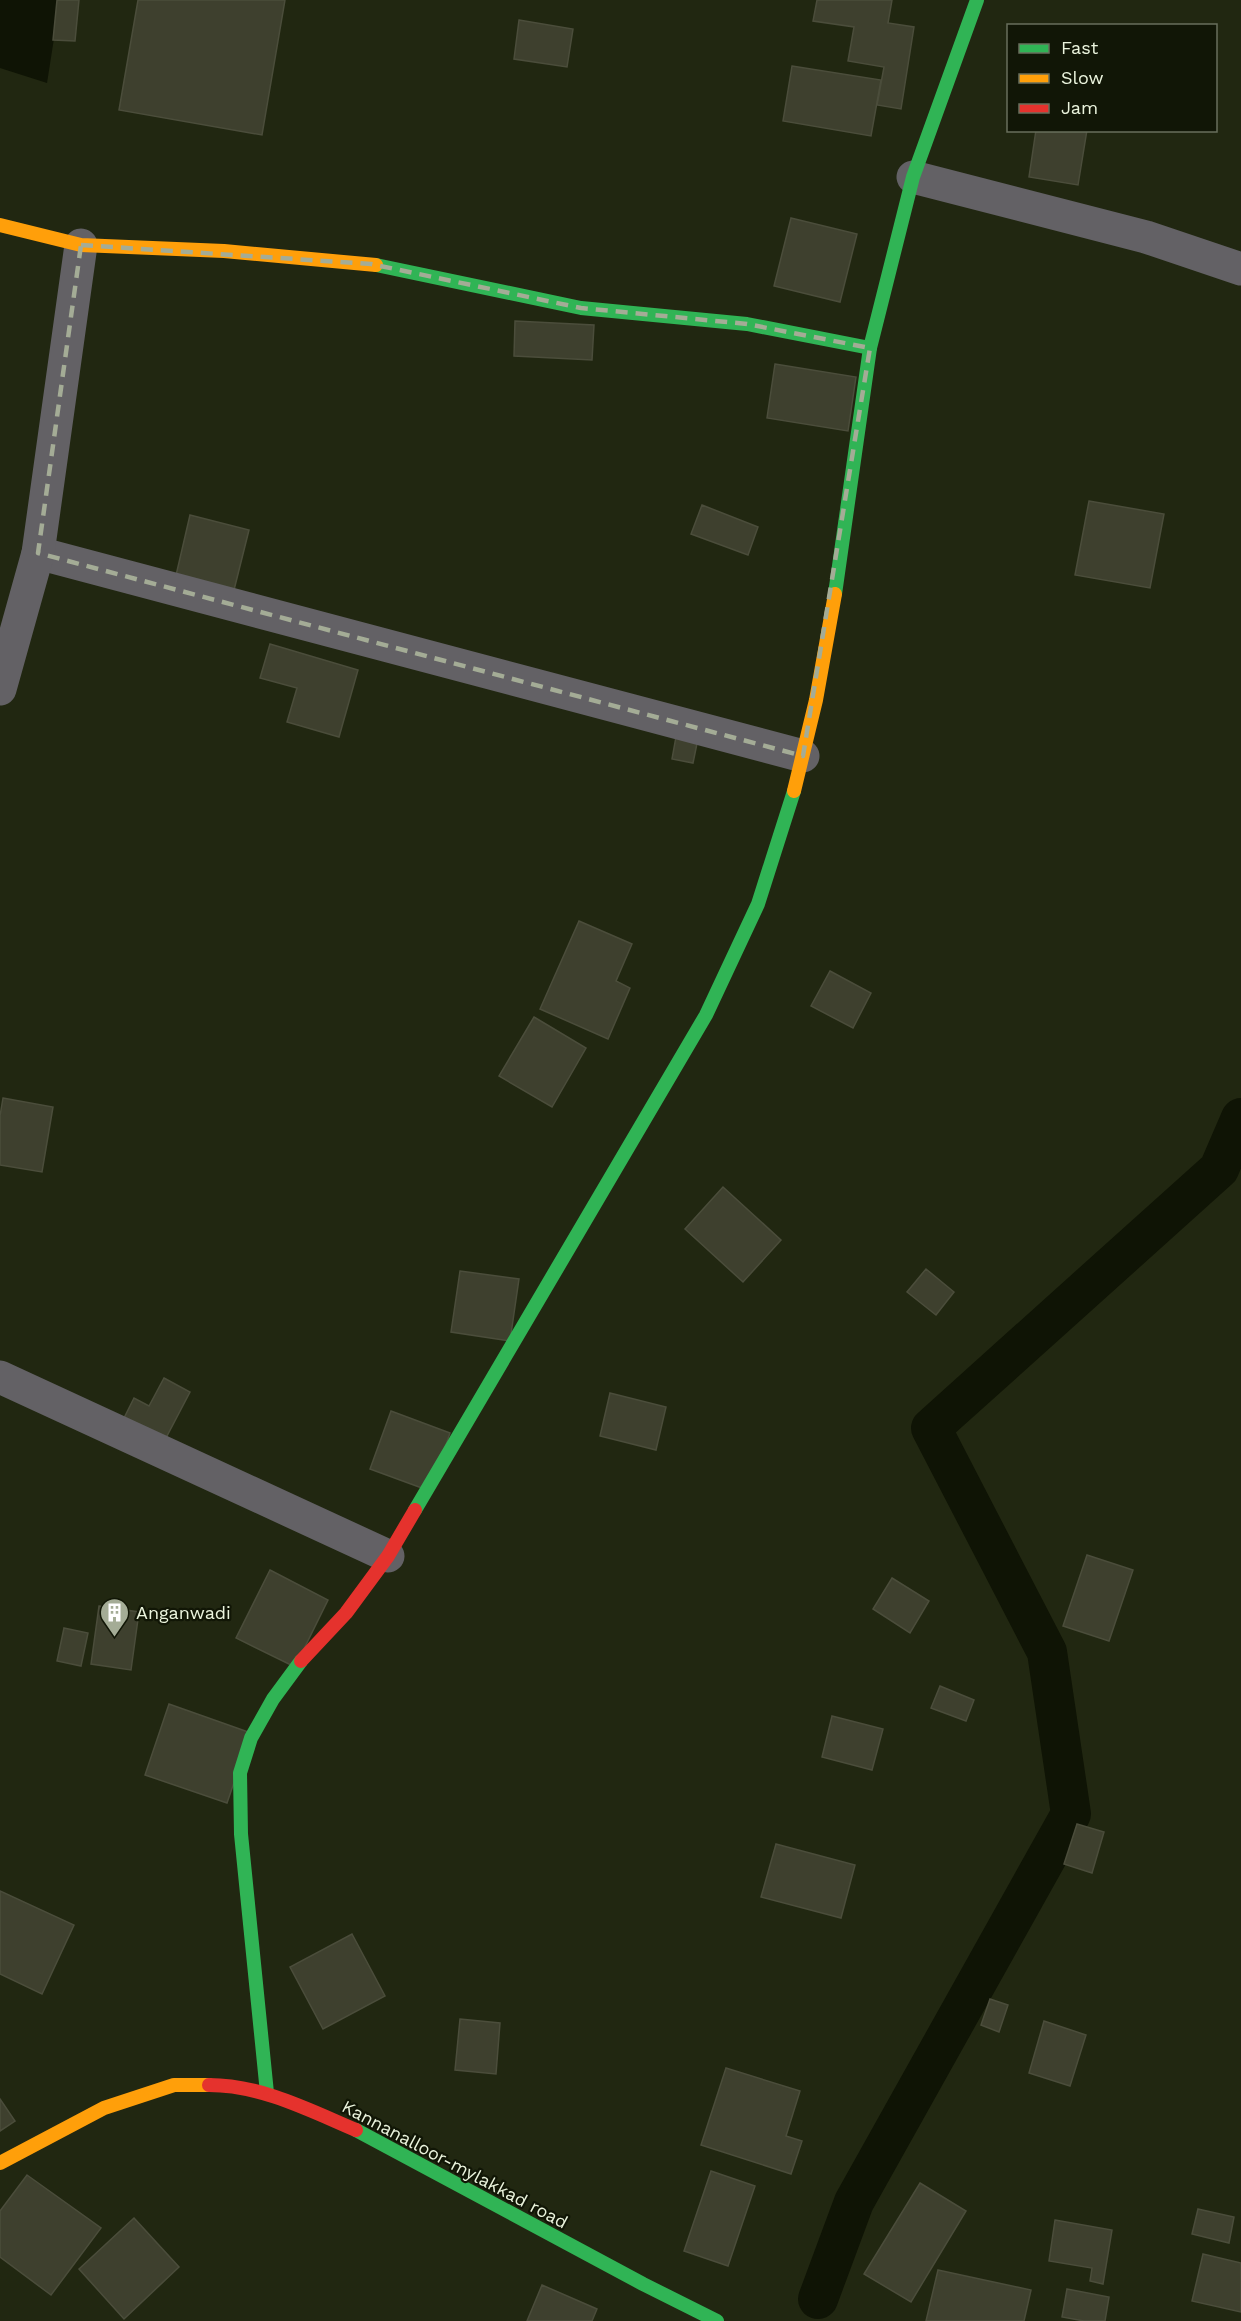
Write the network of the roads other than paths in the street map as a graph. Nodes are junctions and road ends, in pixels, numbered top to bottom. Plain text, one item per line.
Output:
1 (977, 0) edge
2 (913, 177) junction
3 (0, 225) edge
4 (81, 245) junction
5 (1241, 269) edge
6 (870, 348) junction
7 (38, 553) junction
8 (0, 689) edge
9 (803, 756) junction
10 (0, 1377) edge
11 (388, 1556) junction
12 (267, 2093) junction
13 (0, 2163) edge
14 (717, 2321) edge

1 - 2 street
2 - 5 street
2 - 6 street
3 - 4 street
4 - 6 street
4 - 7 street
6 - 9 street
7 - 8 street
7 - 9 street
9 - 11 street
10 - 11 street
11 - 12 street
12 - 13 street, Kannanalloor-mylakkad road
12 - 14 street, Kannanalloor-mylakkad road

